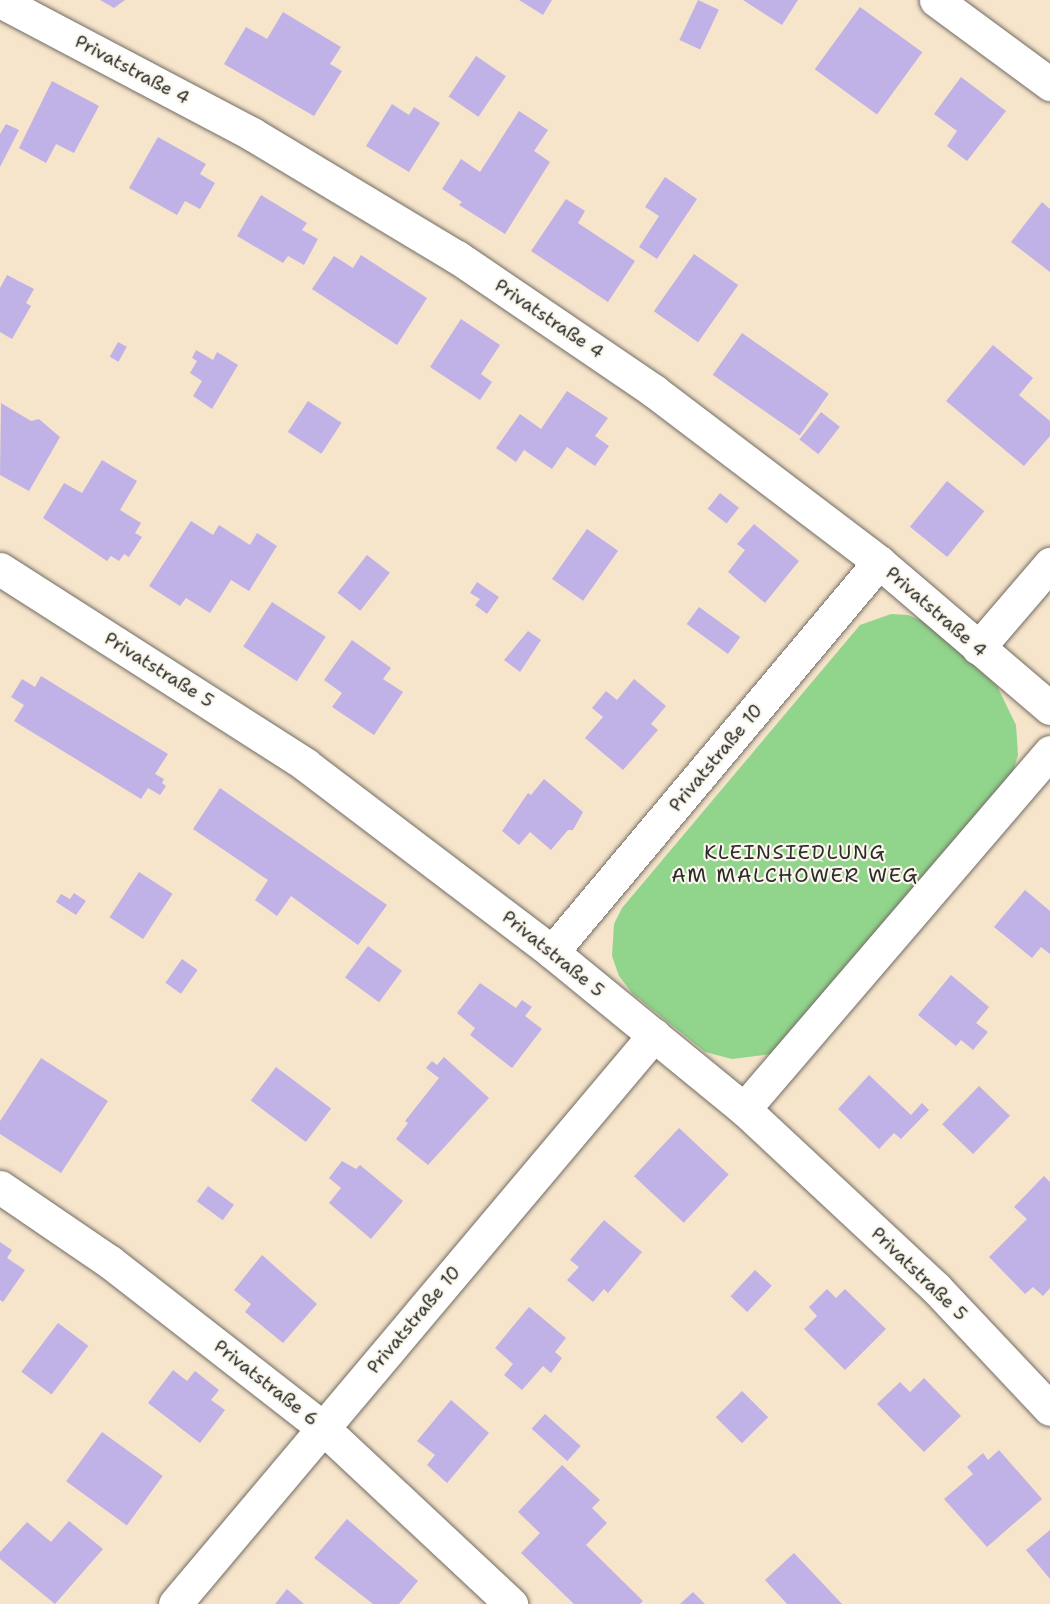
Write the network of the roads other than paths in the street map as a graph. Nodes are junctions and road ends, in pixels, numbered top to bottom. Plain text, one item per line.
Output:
1 (936, 0) edge
2 (0, 2) edge
3 (1050, 84) edge
4 (879, 562) junction
5 (1050, 564) edge
6 (0, 569) edge
7 (978, 648) junction
8 (1050, 708) edge
9 (1050, 752) edge
10 (552, 952) junction
11 (654, 1035) junction
12 (744, 1109) junction
13 (0, 1187) edge
14 (1050, 1409) edge
15 (323, 1428) junction
16 (175, 1604) edge
17 (511, 1604) edge

1 - 3 street
2 - 4 street, Privatstraße 4
4 - 7 street, Privatstraße 4
4 - 10 street, Privatstraße 10
5 - 7 street
6 - 10 street, Privatstraße 5
7 - 8 street, Privatstraße 4
9 - 12 street
10 - 11 street, Privatstraße 5
11 - 12 street, Privatstraße 5
11 - 15 street, Privatstraße 10
12 - 14 street, Privatstraße 5
13 - 15 street, Privatstraße 6
15 - 16 street, Privatstraße 10
15 - 17 street, Privatstraße 6

